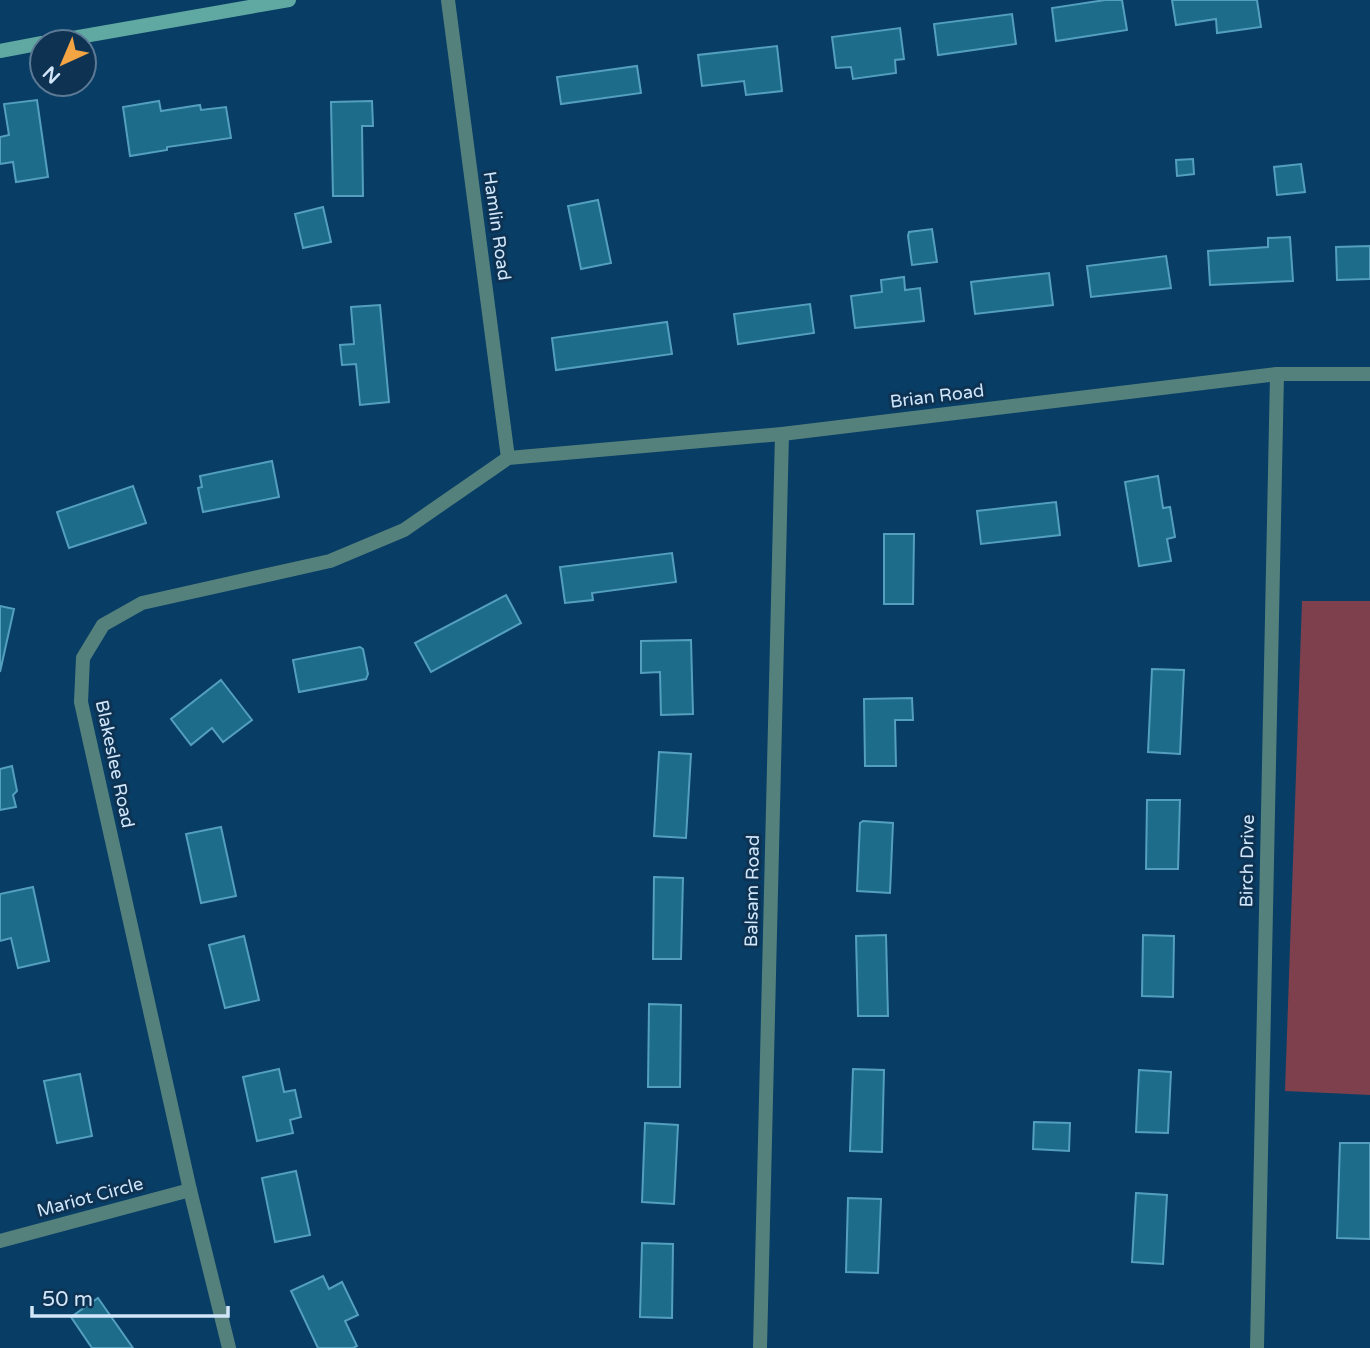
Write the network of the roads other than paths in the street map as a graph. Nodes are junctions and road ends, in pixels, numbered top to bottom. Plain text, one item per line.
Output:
1 (289, 0) edge
2 (448, 0) edge
3 (98, 34) edge
4 (28, 46) edge
5 (0, 51) edge
6 (1277, 374) junction
7 (1370, 374) edge
8 (782, 434) junction
9 (508, 458) junction
10 (190, 1190) junction
11 (0, 1241) edge
12 (229, 1348) edge
13 (760, 1348) edge
14 (1257, 1348) edge

1 - 3 main road
2 - 9 street, Hamlin Road
4 - 5 main road
6 - 7 street, Brian Road
6 - 8 street, Brian Road
6 - 14 street, Birch Drive
8 - 9 street, Brian Road
8 - 13 street, Balsam Road
9 - 10 street, Blakeslee Road
10 - 11 street, Mariot Circle
10 - 12 street, Blakeslee Road

